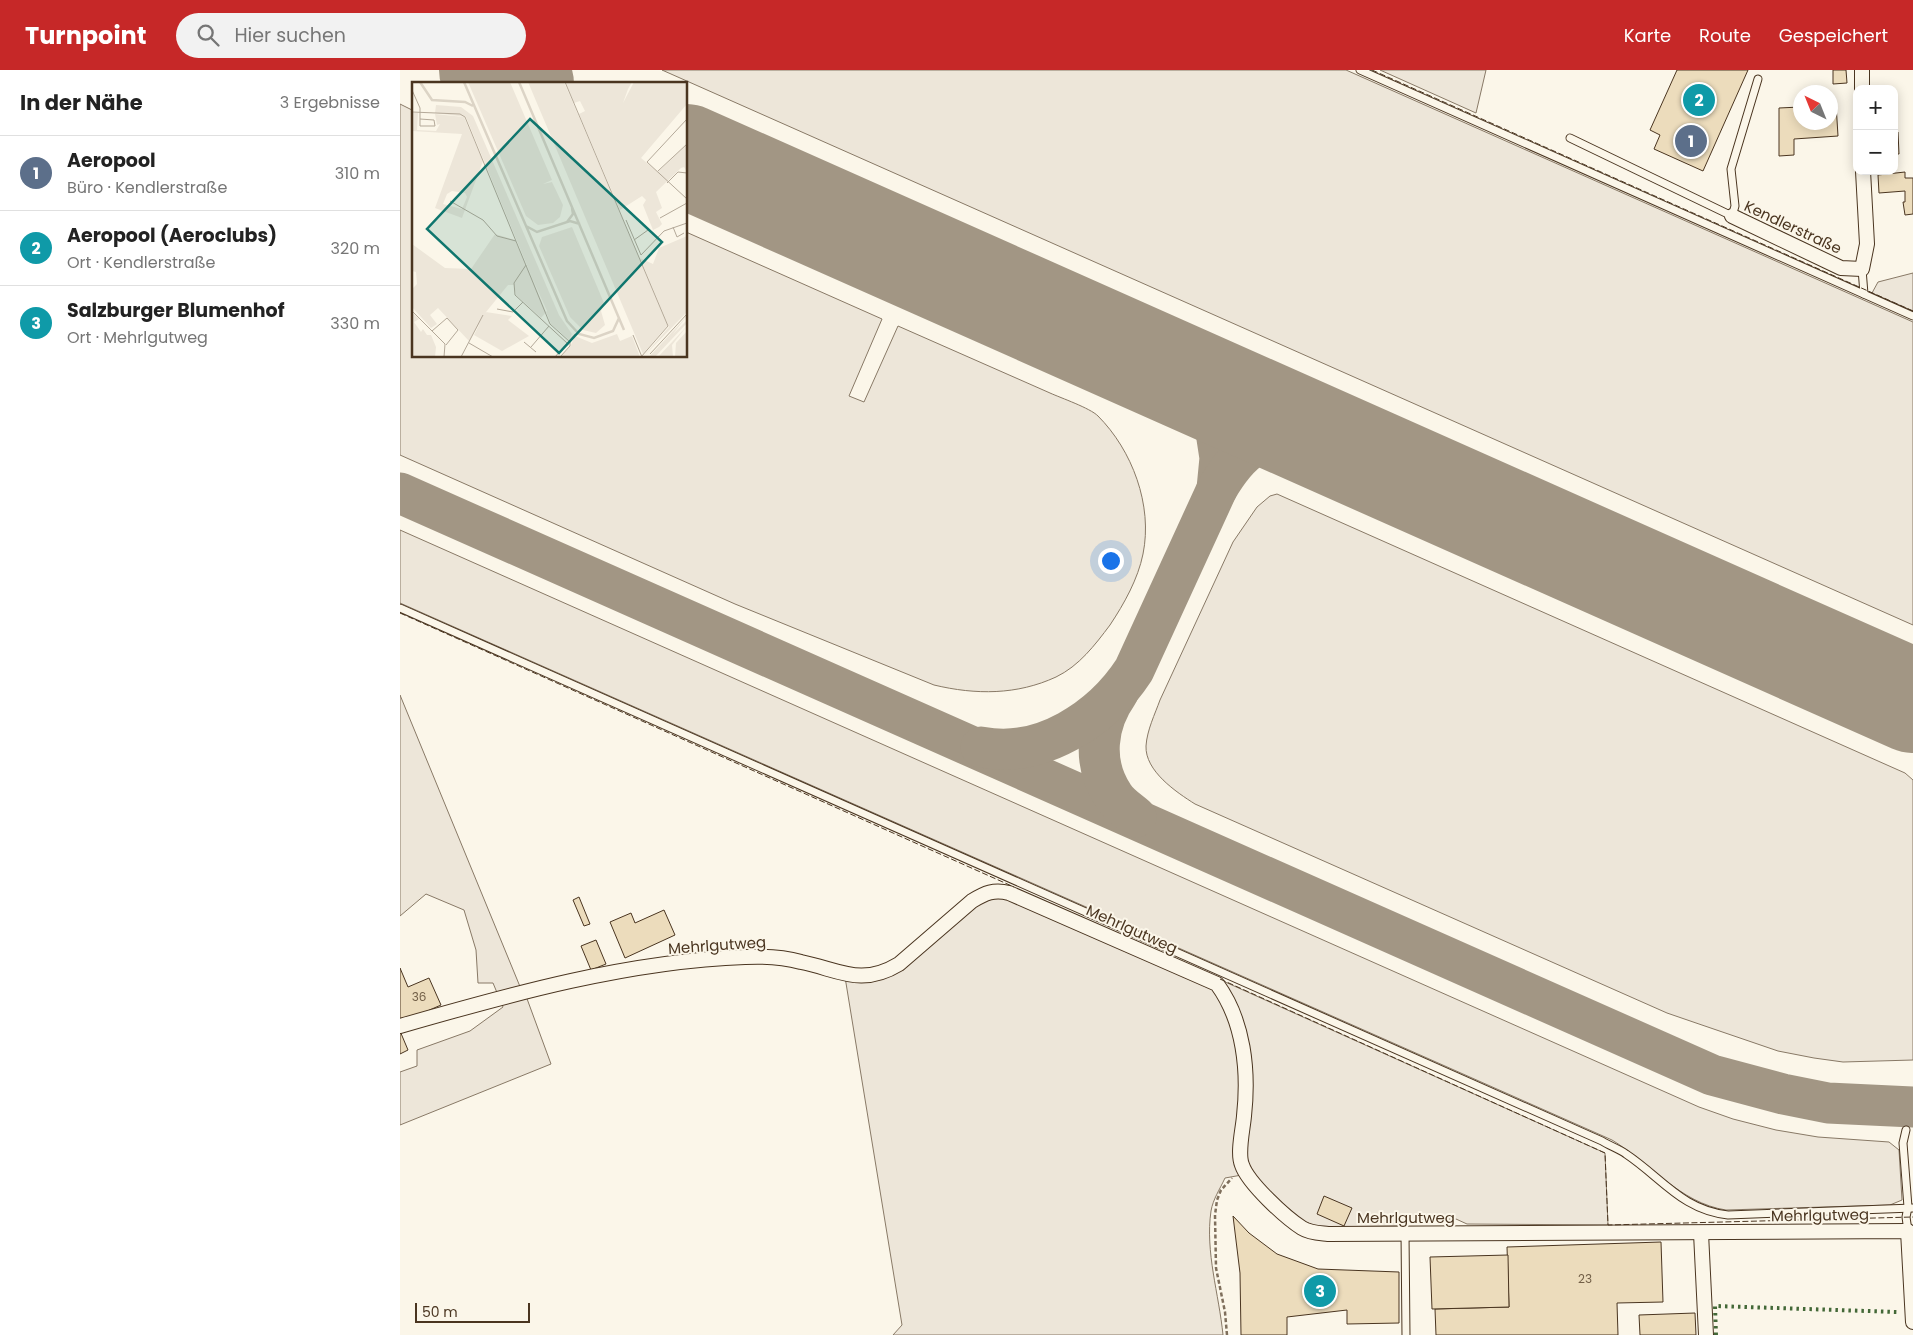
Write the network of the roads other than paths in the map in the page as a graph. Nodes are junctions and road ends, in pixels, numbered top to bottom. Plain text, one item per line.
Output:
1 (1360, 70) edge
2 (1862, 70) edge
3 (1758, 80) dead end
4 (1862, 85) edge
5 (1570, 138) dead end
6 (1863, 175) edge
7 (1732, 216) junction
8 (1862, 269) junction
9 (1864, 294) junction
10 (1913, 316) edge
11 (400, 608) edge
12 (1218, 978) junction
13 (400, 1026) edge
14 (1906, 1130) dead end
15 (1910, 1208) edge
16 (1908, 1231) junction
17 (1405, 1233) junction
18 (1702, 1233) junction
19 (1913, 1322) edge
20 (1406, 1335) edge
21 (1706, 1335) edge

1 - 9 lane
2 - 4 street
3 - 7 lane
5 - 7 lane
6 - 8 street, Kendlerstraße
7 - 8 street, Kendlerstraße
8 - 9 lane
9 - 10 lane
11 - 12 lane
12 - 13 street, Mehrlgutweg
12 - 15 lane
12 - 17 street, Mehrlgutweg
14 - 15 lane
15 - 16 lane
16 - 18 street, Mehrlgutweg
16 - 19 street
17 - 18 street, Mehrlgutweg
17 - 20 lane
18 - 21 street

